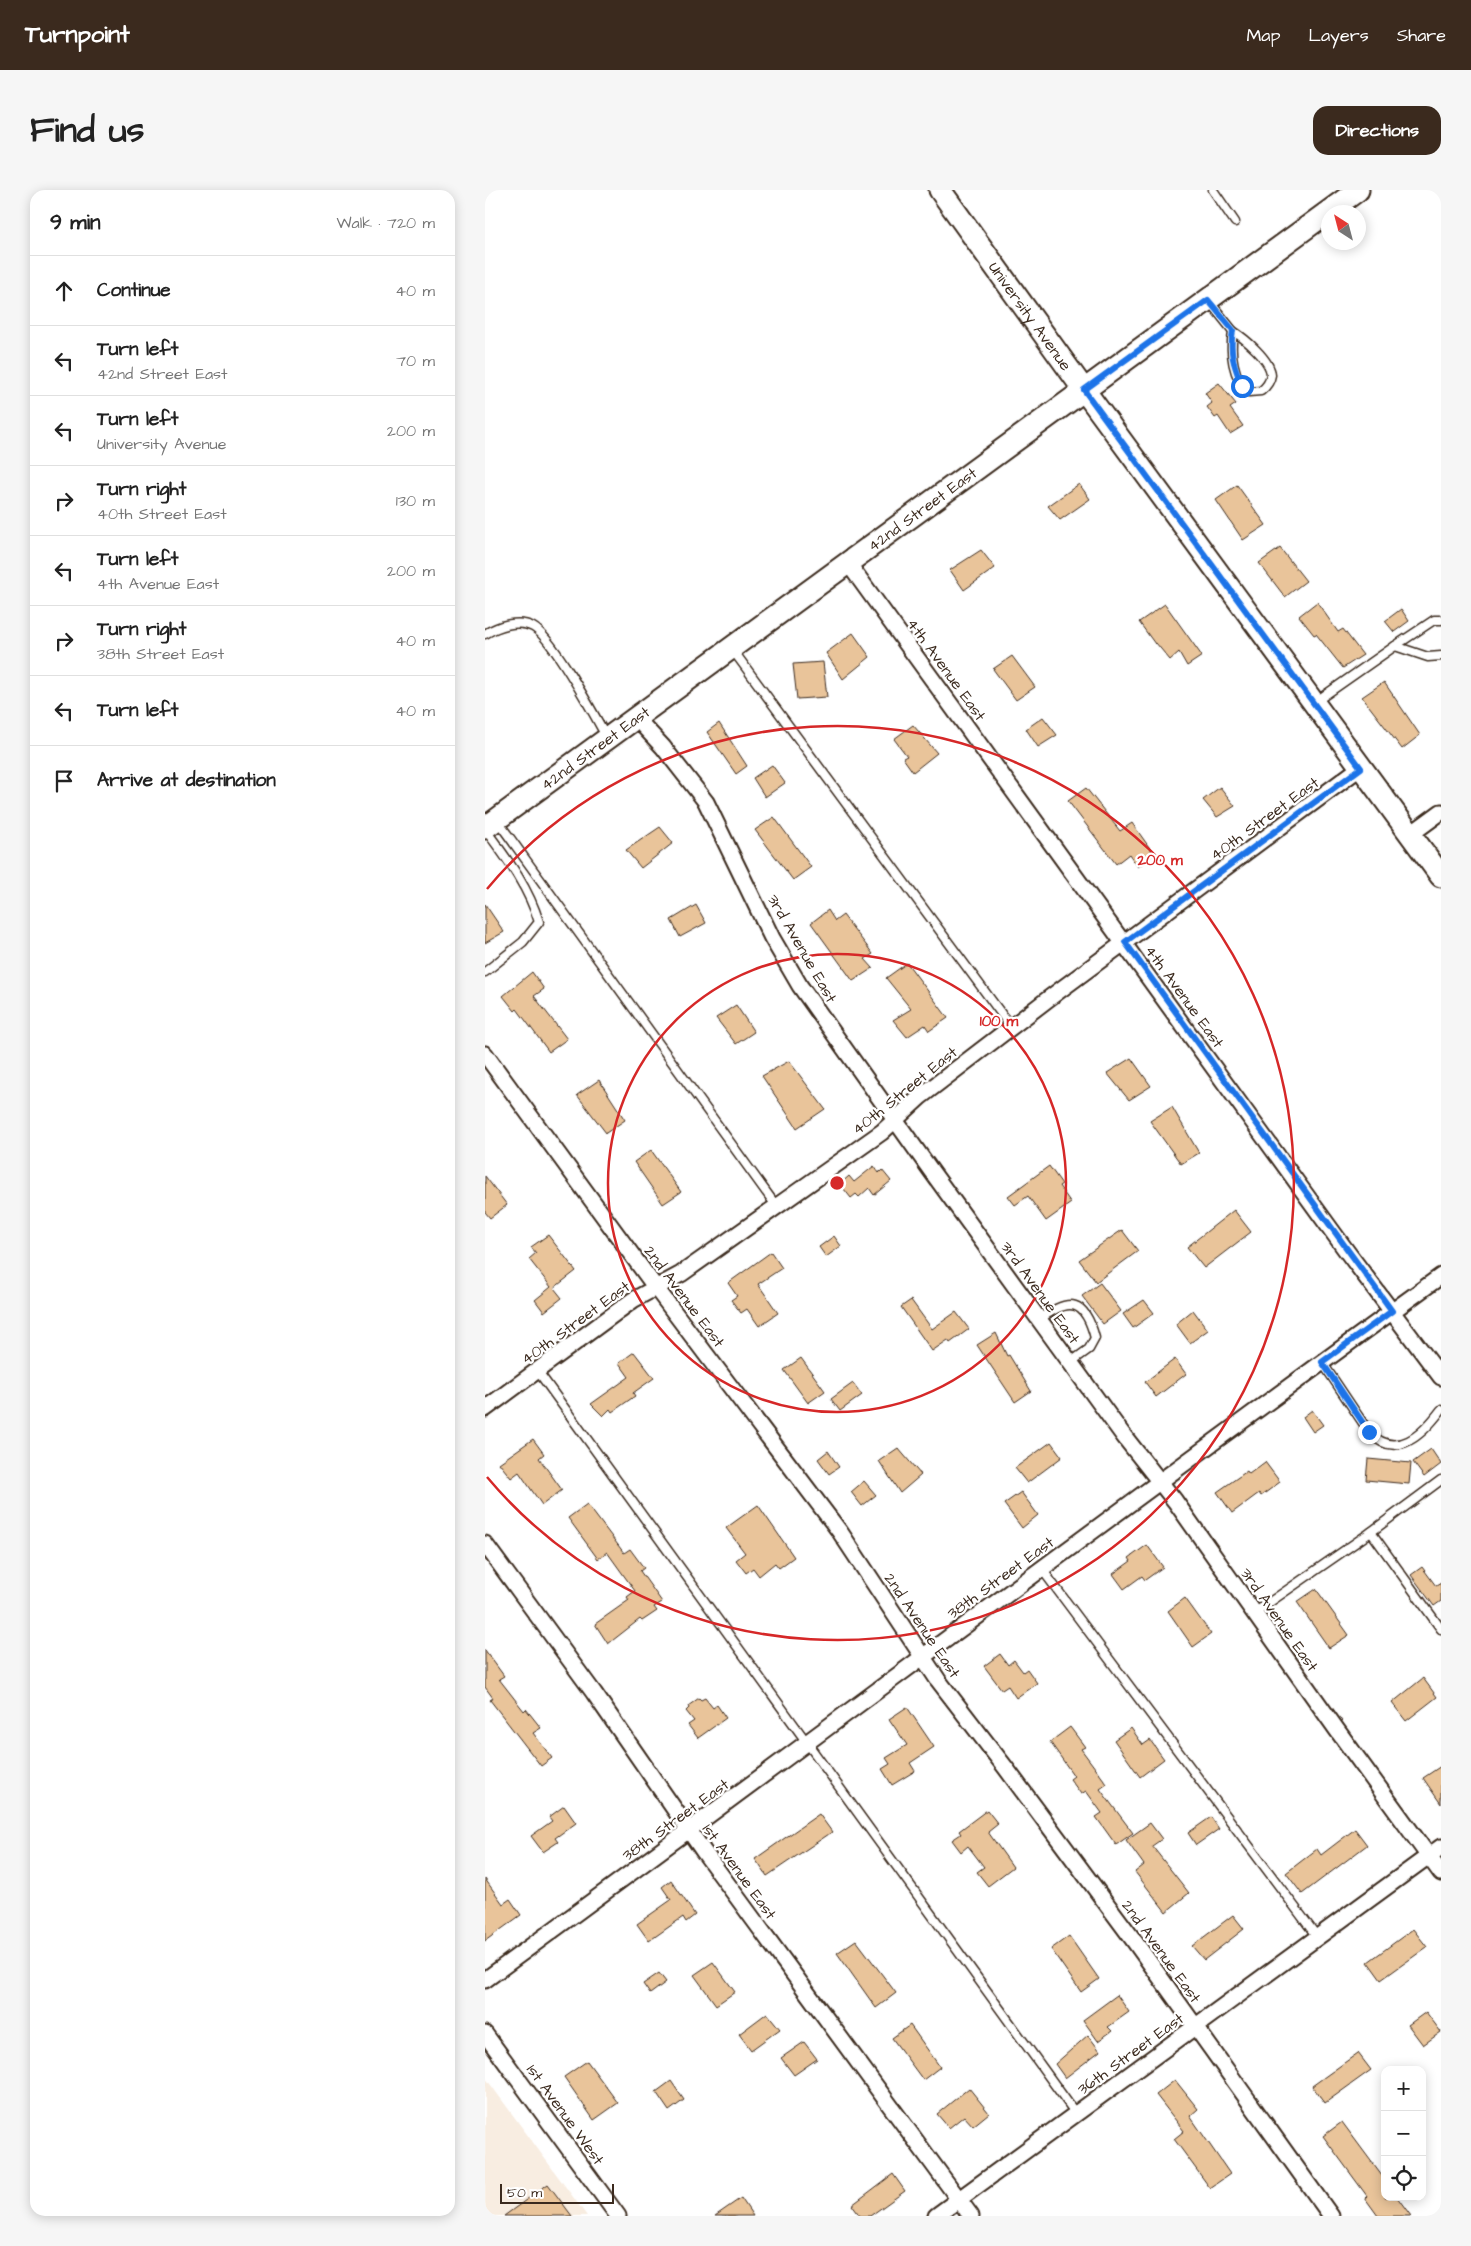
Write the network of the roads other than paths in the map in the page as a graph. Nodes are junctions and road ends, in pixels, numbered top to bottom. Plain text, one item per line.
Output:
1 (941, 190) edge
2 (1213, 190) edge
3 (1358, 190) edge
4 (1235, 222) dead end
5 (1208, 300) junction
6 (1233, 330) junction
7 (1084, 390) junction
8 (847, 563) junction
9 (1441, 620) edge
10 (485, 634) edge
11 (1395, 646) junction
12 (731, 648) junction
13 (1441, 656) edge
14 (1315, 702) junction
15 (636, 718) junction
16 (608, 738) junction
17 (1361, 768) junction
18 (1441, 812) edge
19 (489, 826) edge
20 (1411, 834) junction
21 (1441, 876) edge
22 (1125, 942) junction
23 (485, 972) edge
24 (1011, 1027) junction
25 (485, 1054) edge
26 (895, 1120) junction
27 (777, 1207) junction
28 (1441, 1276) edge
29 (656, 1288) junction
30 (1392, 1311) junction
31 (1039, 1320) junction
32 (1071, 1362) junction
33 (1322, 1362) junction
34 (537, 1370) junction
35 (1441, 1377) edge
36 (485, 1409) edge
37 (1441, 1410) edge
38 (1441, 1480) edge
39 (1159, 1481) junction
40 (1371, 1532) junction
41 (485, 1544) edge
42 (1041, 1568) junction
43 (1254, 1612) junction
44 (1441, 1629) edge
45 (922, 1656) junction
46 (807, 1742) junction
47 (689, 1830) junction
48 (1435, 1852) edge
49 (1441, 1873) edge
50 (1318, 1938) junction
51 (485, 1980) edge
52 (1195, 2026) junction
53 (485, 2034) edge
54 (1076, 2114) junction
55 (959, 2200) junction
56 (618, 2216) edge
57 (936, 2216) edge
58 (971, 2216) edge
59 (1331, 2216) edge

1 - 7 main road, University Avenue
2 - 4 lane
3 - 5 main road, 42nd Street East
5 - 6 lane
5 - 7 main road, 42nd Street East
6 - 6 lane
7 - 8 main road, 42nd Street East
7 - 14 main road, University Avenue
8 - 12 main road, 42nd Street East
8 - 22 street, 4th Avenue East
9 - 11 lane
10 - 16 lane
11 - 13 lane
11 - 14 lane
12 - 15 main road, 42nd Street East
12 - 24 lane
14 - 17 main road, University Avenue
15 - 16 main road, 42nd Street East
15 - 26 street, 3rd Avenue East
16 - 19 main road, 42nd Street East
17 - 20 main road, University Avenue
17 - 22 street, 40th Street East
18 - 20 street
19 - 23 lane
19 - 27 lane
20 - 21 main road, University Avenue
22 - 24 street, 40th Street East
22 - 30 street, 4th Avenue East
24 - 26 street, 40th Street East
25 - 29 street, 2nd Avenue East
26 - 27 street, 40th Street East
26 - 31 street, 3rd Avenue East
27 - 29 street, 40th Street East
28 - 30 street, 38th Street East
29 - 34 street, 40th Street East
29 - 45 street, 2nd Avenue East
30 - 33 street, 38th Street East
30 - 35 street, 4th Avenue East
31 - 32 street, 3rd Avenue East
31 - 32 lane
32 - 39 street, 3rd Avenue East
33 - 37 lane
33 - 39 street, 38th Street East
34 - 36 street, 40th Street East
34 - 46 lane
38 - 40 lane
39 - 42 street, 38th Street East
39 - 43 street, 3rd Avenue East
40 - 43 lane
40 - 44 lane
41 - 47 street, 1st Avenue East
42 - 45 street, 38th Street East
42 - 50 lane
43 - 48 street, 3rd Avenue East
45 - 46 street, 38th Street East
45 - 52 street, 2nd Avenue East
46 - 47 street, 38th Street East
46 - 54 lane
47 - 51 street, 38th Street East
47 - 55 street, 1st Avenue East
48 - 49 street, 3rd Avenue East
48 - 50 street, 36th Street East
50 - 52 street, 36th Street East
52 - 54 street, 36th Street East
52 - 59 street, 2nd Avenue East
53 - 56 street, 1st Avenue West
54 - 55 street, 36th Street East
55 - 57 street, 36th Street East
55 - 58 street, 1st Avenue East

